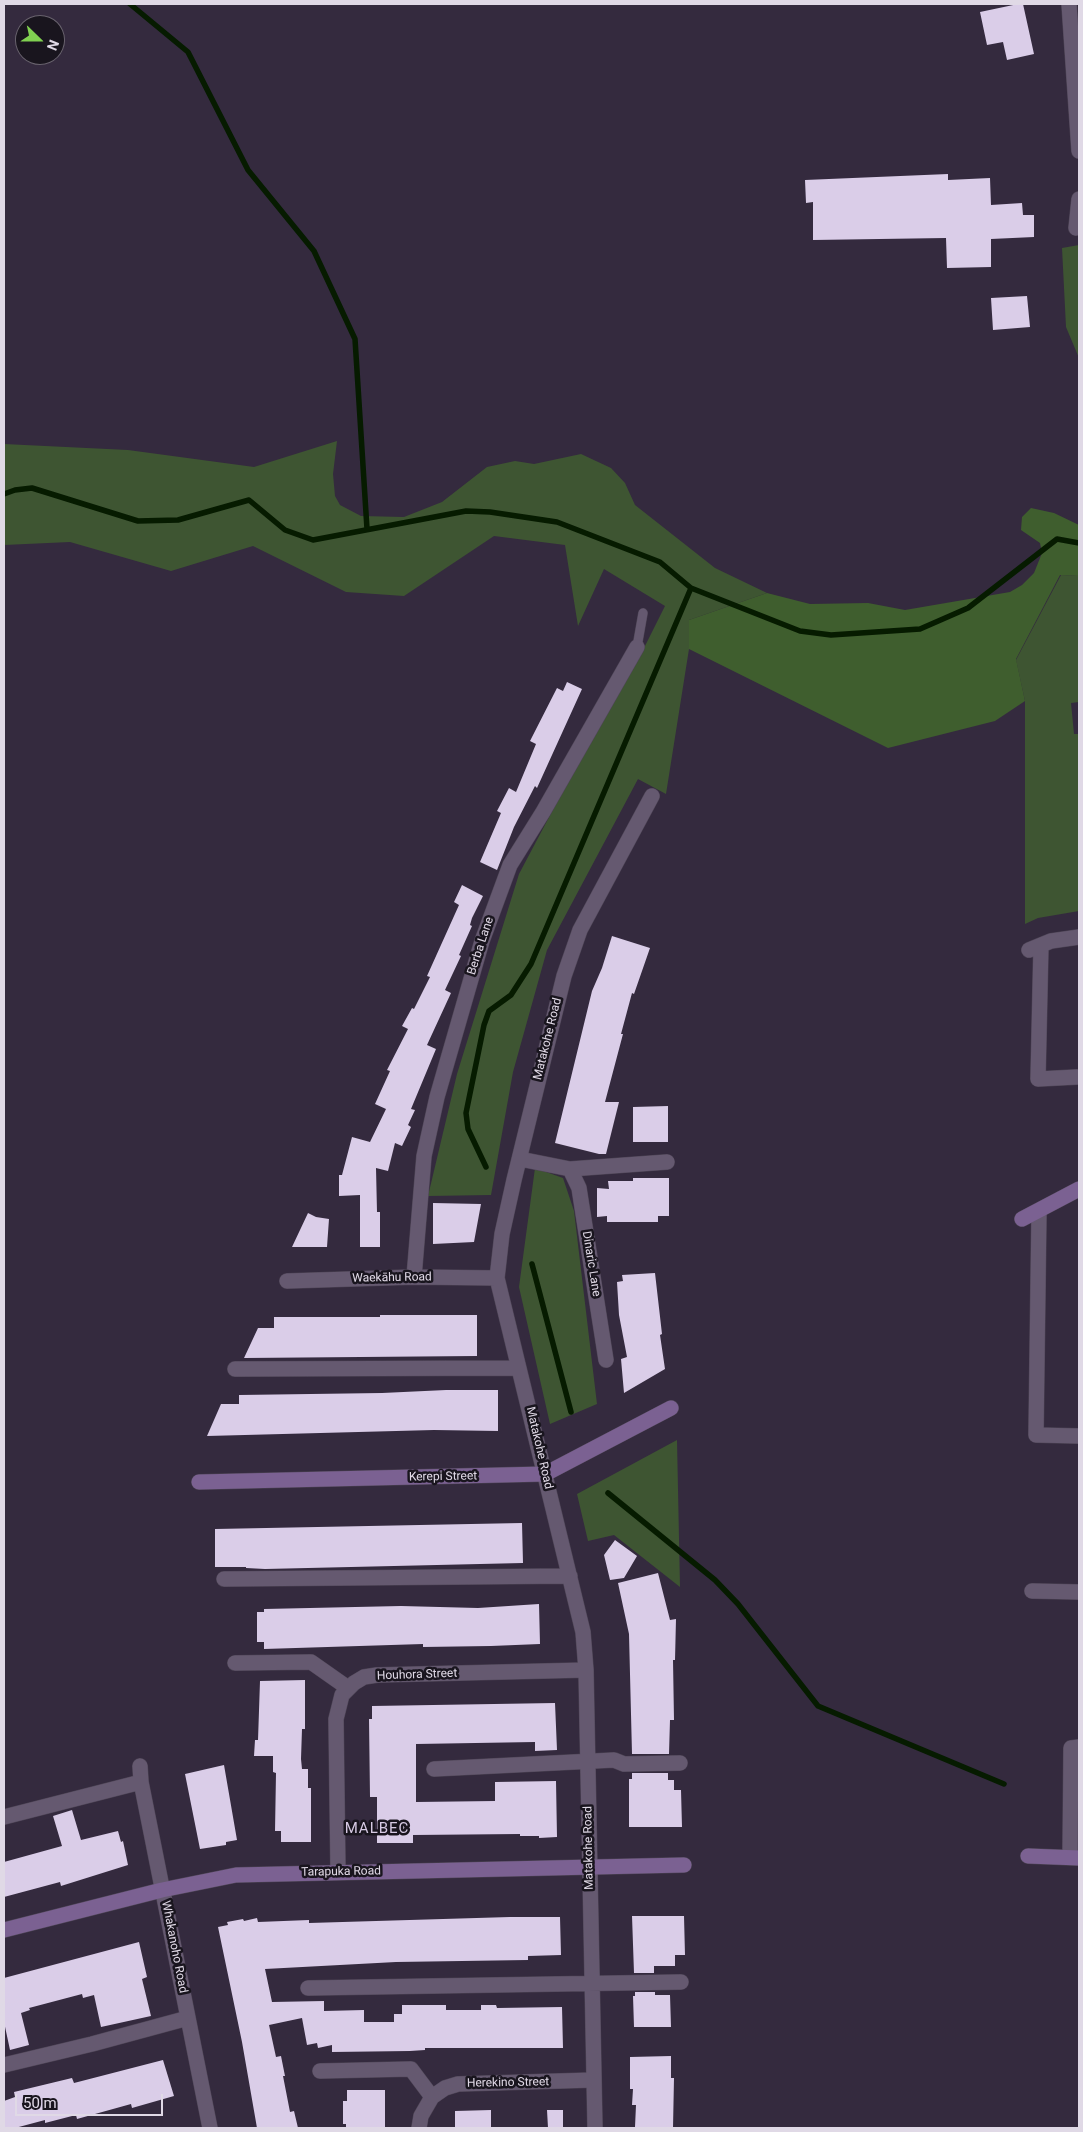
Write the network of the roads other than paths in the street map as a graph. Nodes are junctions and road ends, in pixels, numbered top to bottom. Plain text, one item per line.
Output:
1 (1069, 4) edge
2 (1079, 151) edge
3 (1079, 199) edge
4 (1076, 228) dead end
5 (643, 613) dead end
6 (637, 647) joint
7 (652, 796) dead end
8 (1079, 937) edge
9 (1077, 1077) dead end
10 (520, 1159) junction
11 (667, 1162) dead end
12 (570, 1169) junction
13 (1079, 1189) edge
14 (1039, 1210) junction
15 (1022, 1219) dead end
16 (414, 1277) junction
17 (497, 1278) junction
18 (287, 1282) dead end
19 (606, 1360) dead end
20 (518, 1368) junction
21 (235, 1369) dead end
22 (671, 1408) dead end
23 (1079, 1436) edge
24 (545, 1474) junction
25 (199, 1482) dead end
26 (570, 1576) junction
27 (224, 1579) dead end
28 (1032, 1591) dead end
29 (1079, 1592) edge
30 (235, 1663) dead end
31 (586, 1670) junction
32 (348, 1688) junction
33 (1079, 1747) edge
34 (587, 1763) junction
35 (680, 1763) dead end
36 (140, 1766) dead end
37 (434, 1769) dead end
38 (141, 1782) junction
39 (4, 1817) edge
40 (1028, 1856) dead end
41 (1075, 1858) edge
42 (684, 1866) dead end
43 (588, 1868) junction
44 (338, 1872) junction
45 (162, 1890) junction
46 (4, 1930) edge
47 (681, 1982) dead end
48 (592, 1984) junction
49 (308, 1988) dead end
50 (188, 2018) junction
51 (4, 2065) edge
52 (320, 2071) dead end
53 (593, 2080) junction
54 (432, 2097) junction
55 (207, 2128) edge
56 (419, 2128) edge
57 (595, 2128) edge

1 - 2 street
3 - 4 street
5 - 6 lane
6 - 16 street, Berba Lane
7 - 10 street, Matakohe Road
8 - 9 street
10 - 12 street
10 - 17 street, Matakohe Road
11 - 12 street
12 - 19 street, Dinaric Lane
13 - 14 street
14 - 15 street
14 - 23 street
16 - 17 street, Waekāhu Road
16 - 18 street, Waekāhu Road
17 - 20 street, Matakohe Road
20 - 21 street
20 - 24 street, Matakohe Road
22 - 24 street, Kerepi Street
24 - 25 street, Kerepi Street
24 - 26 street, Matakohe Road
26 - 27 street
26 - 31 street, Matakohe Road
28 - 29 street
30 - 32 street
31 - 32 street, Houhora Street
31 - 34 street, Matakohe Road
32 - 44 street
33 - 41 street
34 - 35 street
34 - 37 street
34 - 43 street, Matakohe Road
36 - 38 street, Whakanoho Road
38 - 39 street
38 - 45 street, Whakanoho Road
40 - 41 street
42 - 43 street, Tarapuka Road
43 - 44 street, Tarapuka Road
43 - 48 street, Matakohe Road
44 - 45 street, Tarapuka Road
45 - 46 street, Tarapuka Road
45 - 50 street, Whakanoho Road
47 - 48 street
48 - 49 street
48 - 53 street, Matakohe Road
50 - 51 street
50 - 55 street, Whakanoho Road
52 - 54 street
53 - 54 street, Herekino Street
53 - 57 street, Matakohe Road
54 - 56 street

